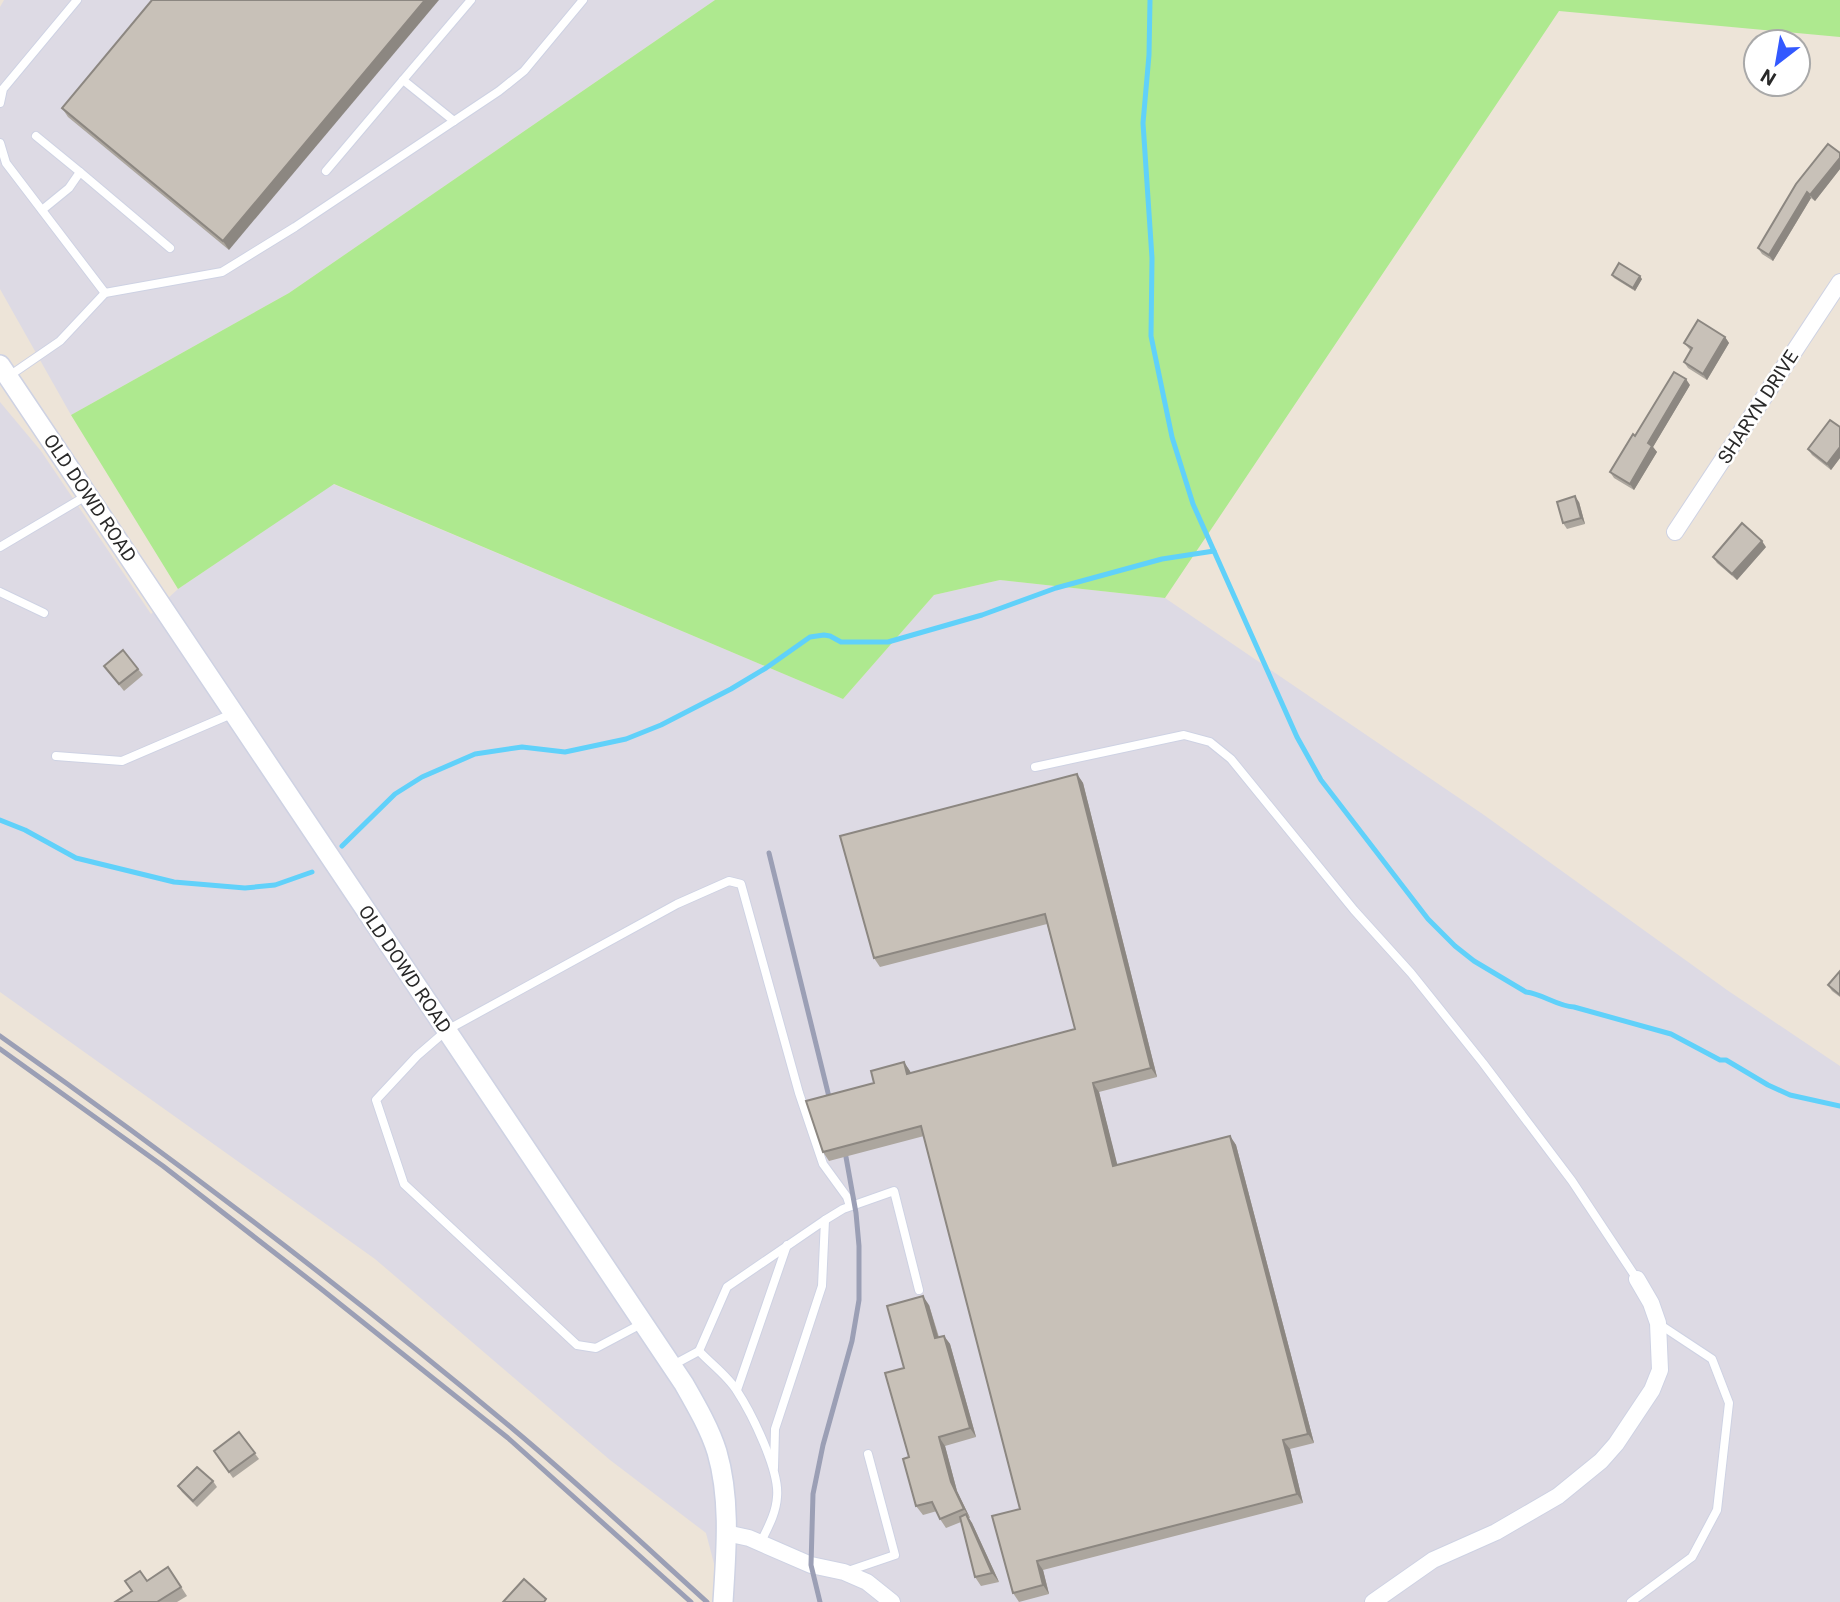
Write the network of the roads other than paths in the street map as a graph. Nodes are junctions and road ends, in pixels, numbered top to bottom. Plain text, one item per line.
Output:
1 (78, 0) edge
2 (471, 0) edge
3 (583, 0) edge
4 (403, 80) junction
5 (0, 103) edge
6 (454, 121) junction
7 (36, 136) dead end
8 (0, 143) edge
9 (326, 171) dead end
10 (80, 172) junction
11 (42, 210) junction
12 (170, 248) dead end
13 (1840, 282) edge
14 (105, 293) junction
15 (3, 374) edge
16 (88, 494) junction
17 (1675, 532) dead end
18 (0, 547) edge
19 (0, 592) edge
20 (44, 613) dead end
21 (234, 713) junction
22 (56, 756) dead end
23 (1035, 767) dead end
24 (447, 1030) junction
25 (850, 1206) junction
26 (825, 1220) junction
27 (787, 1245) junction
28 (1637, 1279) joint
29 (919, 1290) dead end
30 (643, 1323) junction
31 (1658, 1323) junction
32 (699, 1351) junction
33 (672, 1366) junction
34 (737, 1390) junction
35 (868, 1454) dead end
36 (774, 1468) junction
37 (726, 1533) junction
38 (760, 1544) junction
39 (844, 1572) junction
40 (723, 1602) edge
41 (892, 1602) edge
42 (1373, 1602) edge
43 (1631, 1602) edge

1 - 5 lane
2 - 4 lane
3 - 6 lane
4 - 6 lane
4 - 9 lane
6 - 14 lane
7 - 10 lane
8 - 11 lane
10 - 11 lane
10 - 12 lane
11 - 14 lane
13 - 17 street, SHARYN DRIVE
14 - 15 lane
15 - 16 street, OLD DOWD ROAD
16 - 18 lane
16 - 21 street, OLD DOWD ROAD
19 - 20 lane
21 - 22 lane
21 - 24 street, OLD DOWD ROAD
23 - 28 lane
24 - 25 lane
24 - 30 street, OLD DOWD ROAD
24 - 30 lane
25 - 26 lane
25 - 29 lane
26 - 27 lane
26 - 36 lane
27 - 32 lane
27 - 34 lane
28 - 31 street
30 - 33 street, OLD DOWD ROAD
31 - 42 street
31 - 43 lane
32 - 33 lane
32 - 34 lane
33 - 37 street, OLD DOWD ROAD
34 - 36 lane
35 - 39 lane
36 - 38 lane
37 - 38 street
37 - 40 street, OLD DOWD ROAD
38 - 39 street
39 - 41 street

